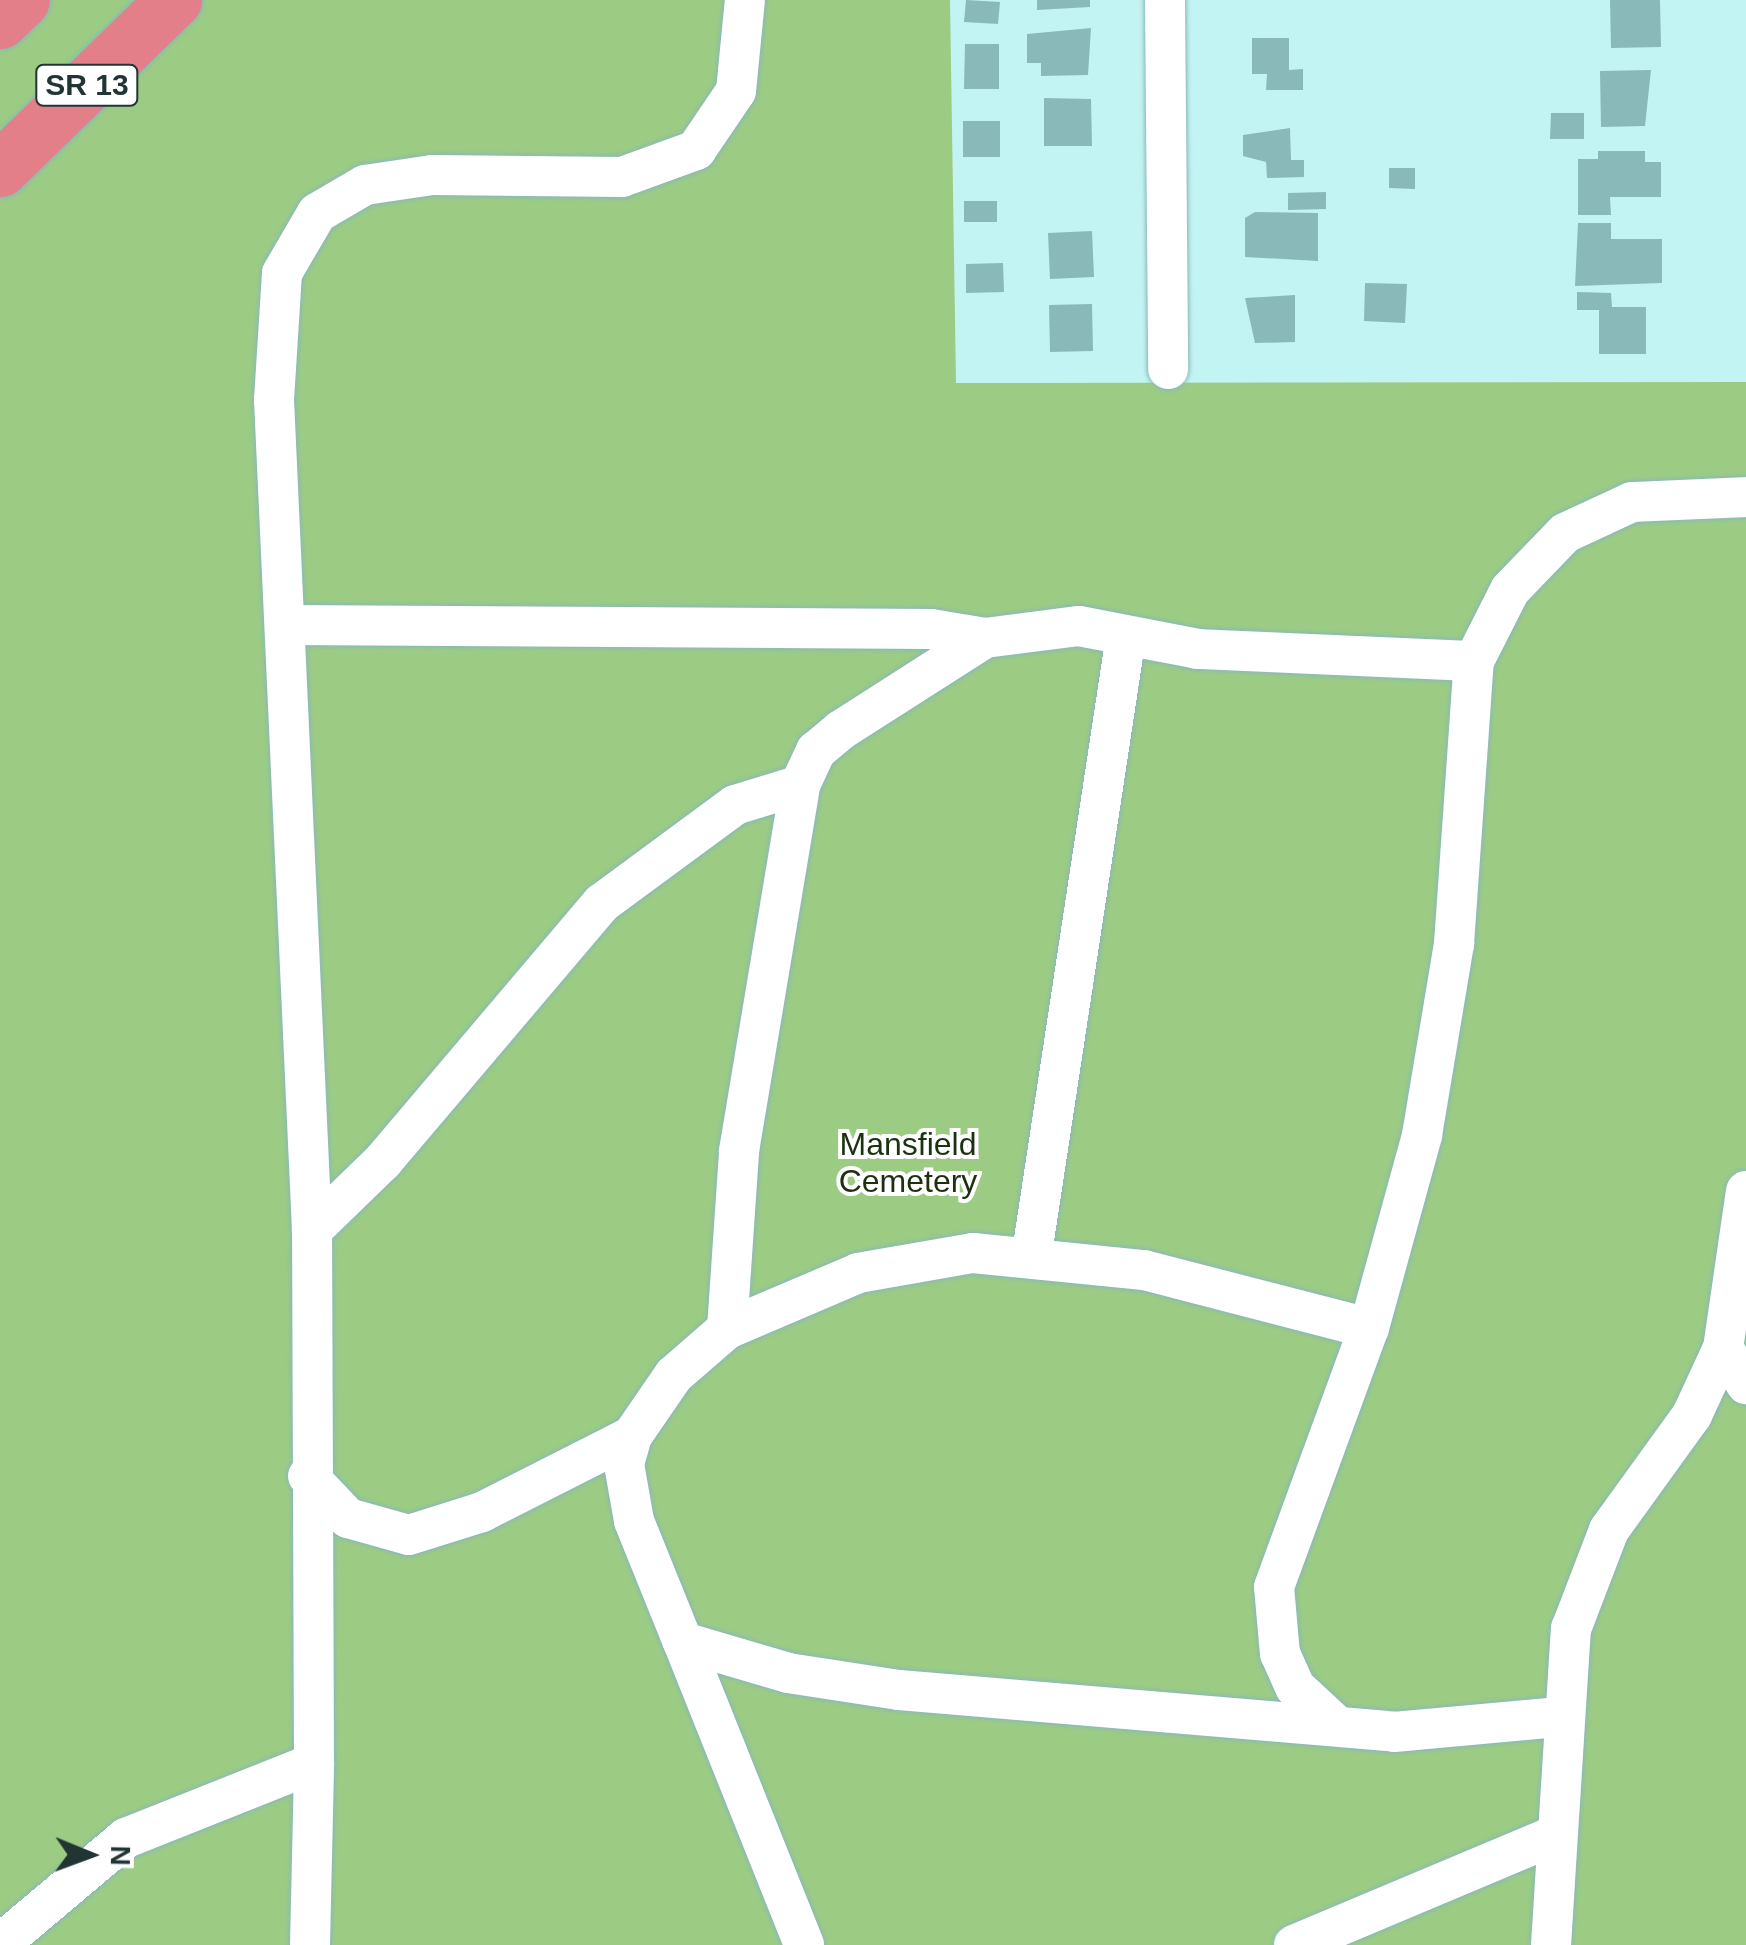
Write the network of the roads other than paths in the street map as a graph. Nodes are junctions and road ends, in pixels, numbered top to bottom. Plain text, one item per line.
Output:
1 (22, 0) edge
2 (174, 0) edge
3 (745, 0) edge
4 (1165, 0) edge
5 (0, 22) edge
6 (0, 169) edge
7 (1168, 369) dead end
8 (1746, 497) edge
9 (288, 625) junction
10 (1126, 636) junction
11 (985, 638) junction
12 (1474, 661) junction
13 (800, 785) junction
14 (1746, 1191) edge
15 (312, 1230) junction
16 (1032, 1253) junction
17 (1369, 1328) junction
18 (727, 1329) junction
19 (1723, 1348) junction
20 (1746, 1384) edge
21 (632, 1436) junction
22 (308, 1476) junction
23 (683, 1642) junction
24 (1560, 1717) junction
25 (1337, 1726) junction
26 (314, 1763) junction
27 (1553, 1836) junction
28 (0, 1944) edge
29 (310, 1945) edge
30 (804, 1945) edge
31 (1294, 1945) edge
32 (1551, 1945) edge

1 - 5 highway
2 - 6 highway, SR 13
3 - 9 street
4 - 7 street
8 - 12 street
9 - 11 street
9 - 15 street
10 - 11 street
10 - 12 street
10 - 16 street
11 - 13 street
12 - 17 street
13 - 15 street
13 - 18 street
14 - 19 street
15 - 22 street
16 - 17 street
16 - 18 street
17 - 25 street
18 - 21 street
19 - 20 street
19 - 24 street
21 - 22 street
21 - 23 street
22 - 26 street
23 - 25 street
23 - 30 street
24 - 25 street
24 - 27 street
26 - 28 street
26 - 29 street
27 - 31 street
27 - 32 street

